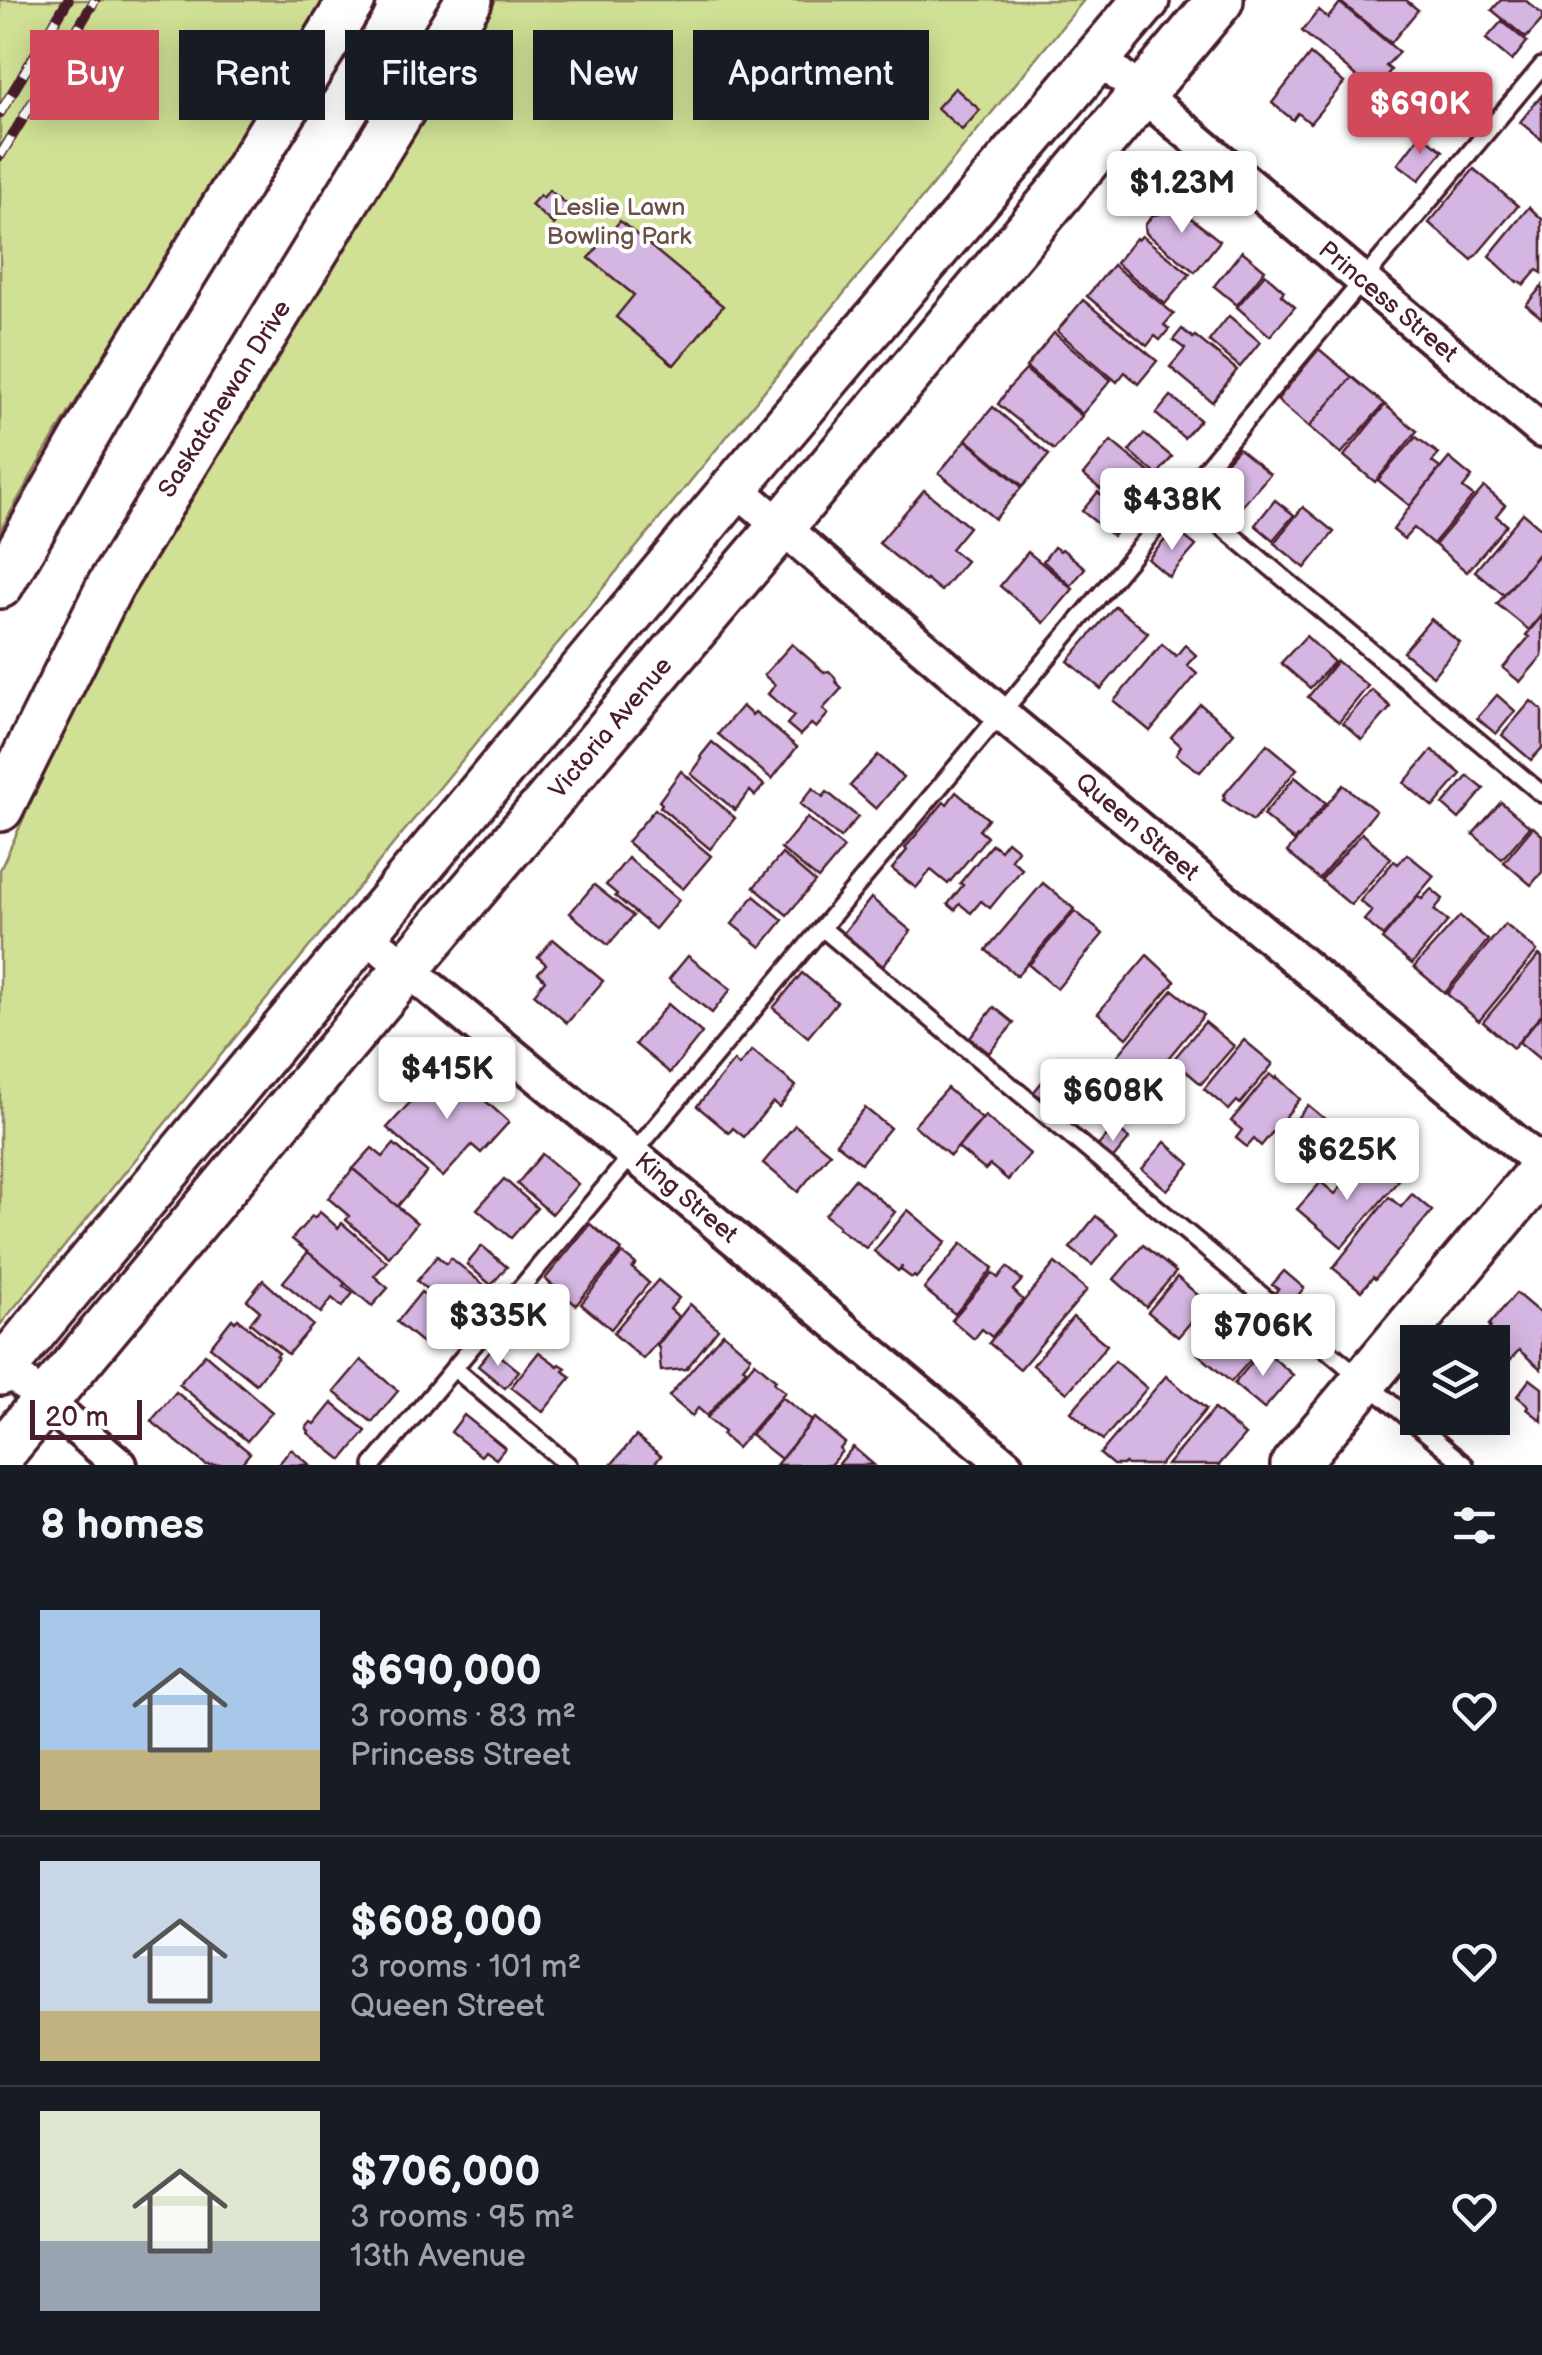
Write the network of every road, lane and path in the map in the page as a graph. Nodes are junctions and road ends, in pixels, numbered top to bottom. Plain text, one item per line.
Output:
1 (352, 0) edge
2 (469, 0) edge
3 (1146, 0) edge
4 (1220, 0) edge
5 (1098, 57) junction
6 (1542, 66) edge
7 (1141, 93) junction
8 (1362, 281) junction
9 (1542, 431) edge
10 (734, 487) junction
11 (1184, 495) junction
12 (782, 527) junction
13 (0, 585) edge
14 (1001, 714) junction
15 (1542, 794) edge
16 (0, 808) edge
17 (822, 928) junction
18 (364, 934) junction
19 (406, 969) junction
20 (634, 1154) junction
21 (1542, 1166) edge
22 (454, 1368) junction
23 (2, 1369) edge
24 (1365, 1380) junction
25 (46, 1402) junction
26 (0, 1455) edge
27 (120, 1465) edge
28 (374, 1465) edge
29 (568, 1465) edge
30 (1006, 1465) edge
31 (1294, 1465) edge
32 (1466, 1465) edge

1 - 13 street
2 - 16 street, Saskatchewan Drive
3 - 5 street
4 - 7 street, Victoria Avenue
5 - 7 street, Princess Street
5 - 10 street
6 - 8 lane
7 - 8 street, Princess Street
7 - 12 street, Victoria Avenue
8 - 9 street, Princess Street
8 - 11 lane
10 - 12 street, Queen Street
10 - 18 street
11 - 14 lane
11 - 15 lane
12 - 14 street, Queen Street
12 - 19 street, Victoria Avenue
14 - 17 lane
14 - 21 street, Queen Street
17 - 20 lane
17 - 24 lane
18 - 19 street, King Street
18 - 23 street
19 - 20 street, King Street
19 - 25 street, Victoria Avenue
20 - 22 lane
20 - 30 street, King Street
21 - 24 street
22 - 28 lane
22 - 29 lane
23 - 25 street
24 - 31 street
24 - 32 lane
25 - 26 street, Victoria Avenue
25 - 27 street

